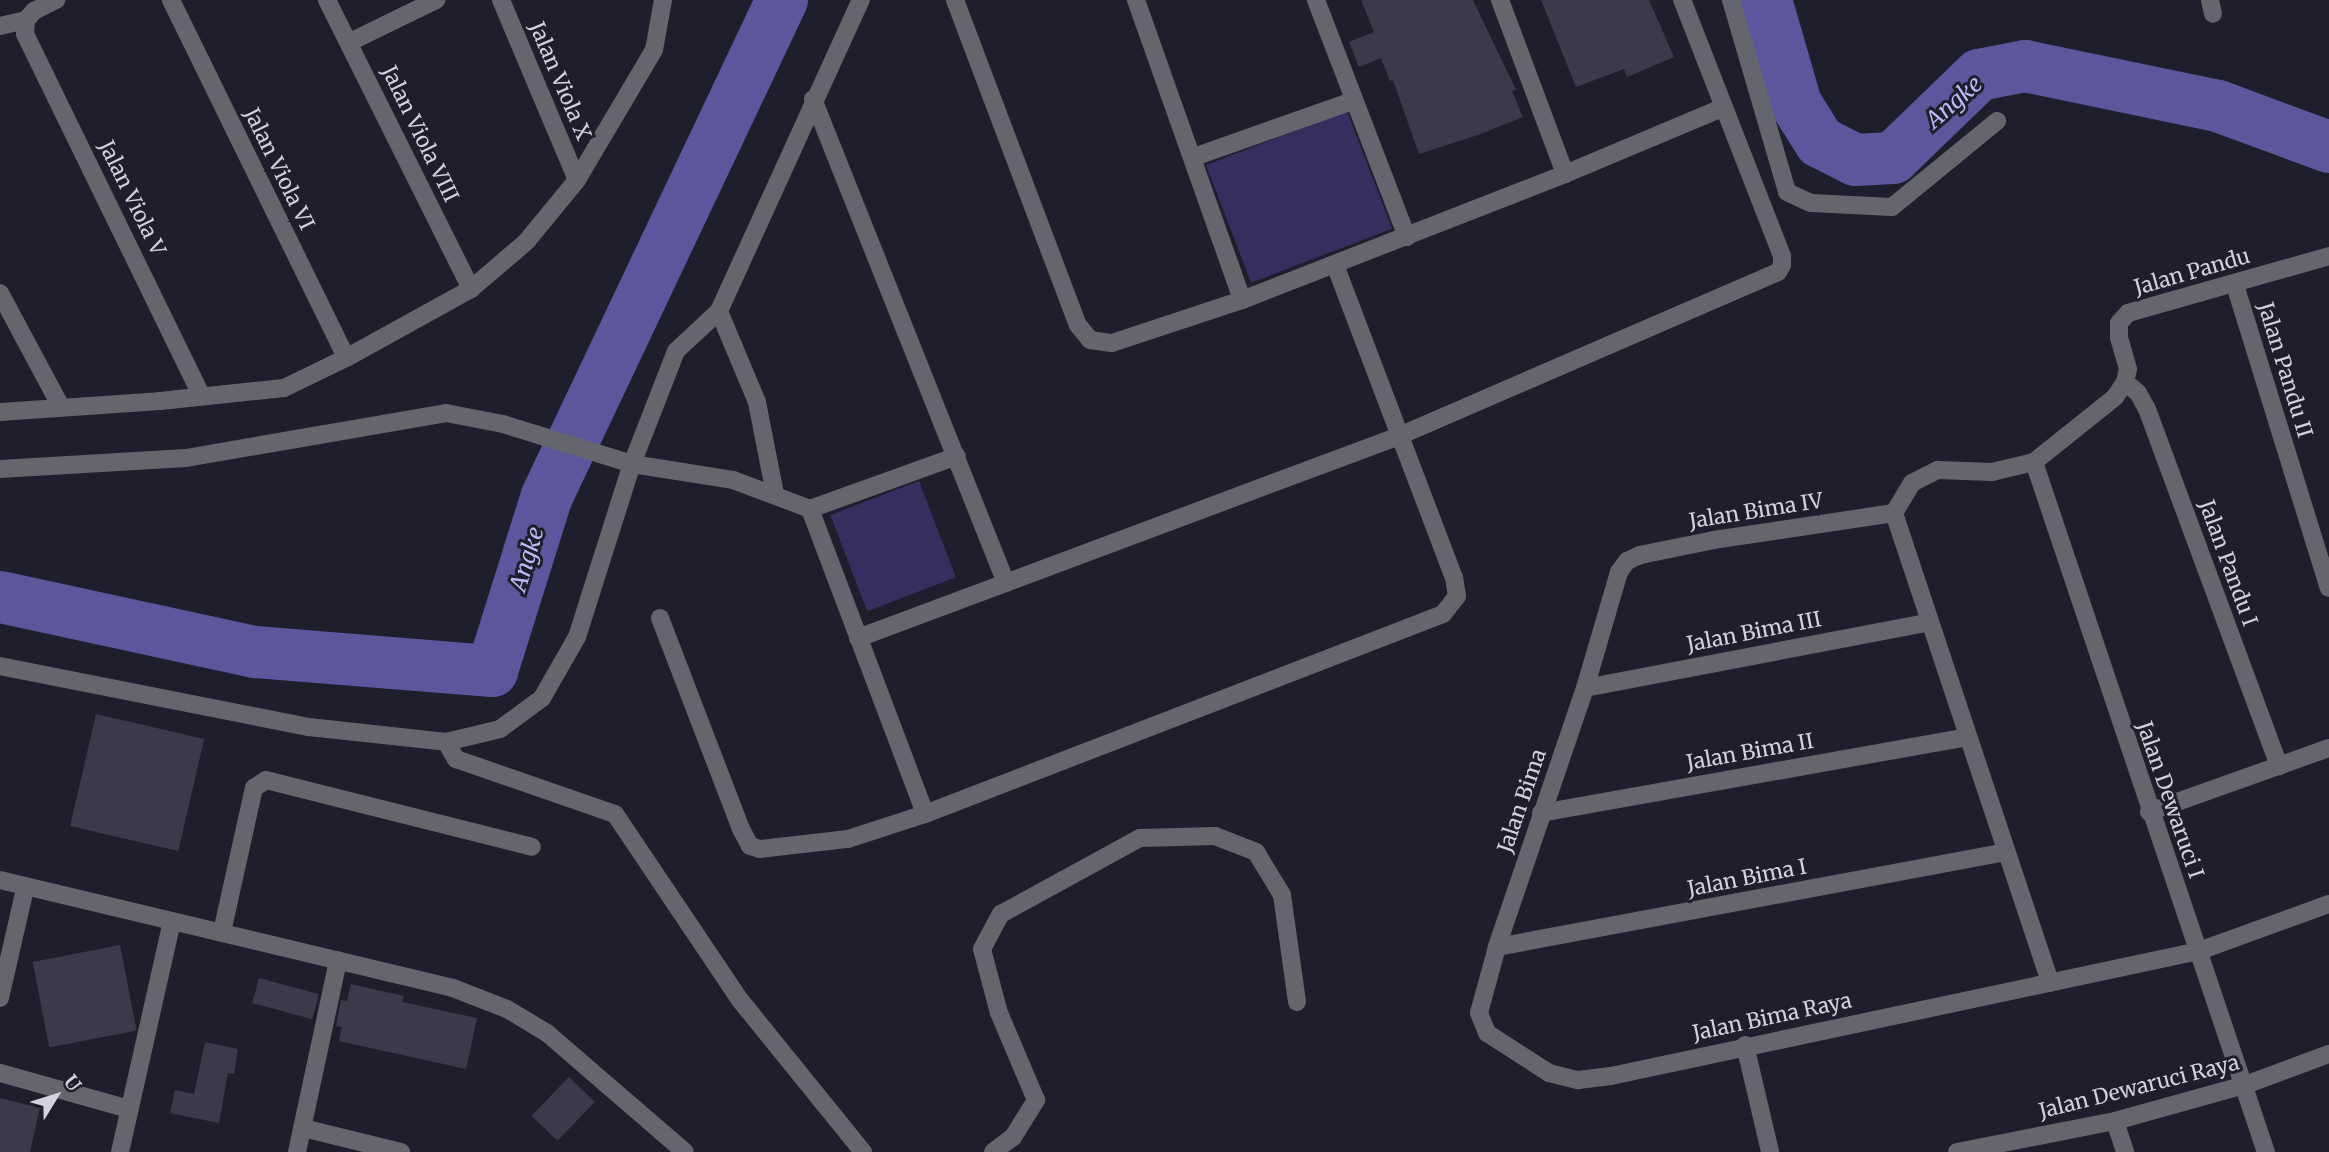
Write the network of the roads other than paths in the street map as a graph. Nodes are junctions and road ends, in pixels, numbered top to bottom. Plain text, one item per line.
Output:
1 (56, 0) edge
2 (171, 0) edge
3 (327, 0) edge
4 (436, 0) edge
5 (501, 0) edge
6 (663, 0) edge
7 (860, 0) edge
8 (955, 0) edge
9 (1136, 0) edge
10 (1316, 0) edge
11 (1500, 0) edge
12 (1682, 0) edge
13 (1731, 0) edge
14 (26, 20) junction
15 (0, 26) edge
16 (349, 42) junction
17 (813, 99) junction
18 (1352, 100) junction
19 (1722, 108) junction
20 (1997, 121) dead end
21 (1194, 157) junction
22 (1565, 174) junction
23 (577, 180) junction
24 (1407, 237) junction
25 (2329, 256) edge
26 (1335, 265) junction
27 (2235, 285) junction
28 (471, 289) junction
29 (0, 293) edge
30 (1242, 300) junction
31 (719, 311) junction
32 (346, 358) junction
33 (2125, 382) junction
34 (201, 396) junction
35 (61, 407) junction
36 (0, 412) edge
37 (1399, 436) junction
38 (957, 456) junction
39 (624, 462) junction
40 (2034, 463) junction
41 (0, 468) edge
42 (775, 494) junction
43 (810, 509) junction
44 (1894, 513) junction
45 (1627, 561) joint
46 (1006, 583) junction
47 (2329, 588) edge
48 (660, 618) dead end
49 (1930, 622) junction
50 (858, 638) junction
51 (0, 666) edge
52 (1585, 688) junction
53 (1967, 737) junction
54 (446, 742) junction
55 (2329, 748) edge
56 (2279, 766) junction
57 (2149, 812) junction
58 (1541, 813) junction
59 (925, 814) junction
60 (532, 847) dead end
61 (2006, 852) junction
62 (0, 880) edge
63 (25, 889) junction
64 (2329, 904) edge
65 (172, 922) junction
66 (222, 933) junction
67 (1497, 947) junction
68 (2199, 951) junction
69 (338, 960) junction
70 (2050, 983) junction
71 (0, 998) edge
72 (1297, 1002) dead end
73 (1745, 1045) junction
74 (1508, 1049) joint
75 (2329, 1054) edge
76 (0, 1073) edge
77 (2245, 1085) junction
78 (130, 1109) junction
79 (2115, 1121) junction
80 (303, 1128) junction
81 (120, 1152) edge
82 (297, 1152) edge
83 (401, 1152) edge
84 (685, 1152) edge
85 (863, 1152) edge
86 (993, 1152) edge
87 (1770, 1152) edge
88 (1957, 1152) edge
89 (2125, 1152) edge
90 (2266, 1152) edge

1 - 14 street
2 - 32 street, Jalan Viola VI
3 - 16 street, Jalan Viola VIII
4 - 16 street
5 - 23 street, Jalan Viola X
6 - 23 street
7 - 17 street
8 - 30 street
9 - 21 street
10 - 18 street
11 - 22 street
12 - 19 street
13 - 20 street
14 - 15 street
14 - 34 street, Jalan Viola V
16 - 28 street, Jalan Viola VIII
17 - 31 street
17 - 38 street
18 - 21 street
18 - 24 street
19 - 22 street
19 - 37 street
21 - 30 street
22 - 24 street
23 - 28 street
24 - 26 street
25 - 27 street, Jalan Pandu
26 - 30 street
26 - 37 street
27 - 33 street, Jalan Pandu
27 - 47 street, Jalan Pandu II
28 - 32 street
29 - 35 street
31 - 39 street
31 - 42 street
32 - 34 street
33 - 40 street
33 - 56 street, Jalan Pandu I
34 - 35 street
35 - 36 street
37 - 46 street
37 - 59 street
38 - 43 street
38 - 46 street
39 - 41 street
39 - 42 street
39 - 54 street
40 - 44 street
40 - 57 street, Jalan Dewaruci I
42 - 43 street
43 - 50 street
44 - 45 street, Jalan Bima IV
44 - 49 street
45 - 52 street, Jalan Bima
46 - 50 street
48 - 59 street
49 - 52 street, Jalan Bima III
49 - 53 street
50 - 59 street
51 - 54 street
52 - 58 street, Jalan Bima
53 - 58 street, Jalan Bima II
53 - 61 street
54 - 85 street
55 - 56 street
56 - 57 street
57 - 68 street, Jalan Dewaruci I
58 - 67 street, Jalan Bima
60 - 66 street
61 - 67 street, Jalan Bima I
61 - 70 street
62 - 63 street
63 - 65 street
63 - 71 street
64 - 68 street, Jalan Bima Raya
65 - 66 street
65 - 78 street
66 - 69 street
67 - 74 street, Jalan Bima
68 - 70 street, Jalan Bima Raya
68 - 77 street, Jalan Dewaruci I
69 - 80 street
69 - 84 street
70 - 73 street, Jalan Bima Raya
72 - 86 street
73 - 74 street, Jalan Bima Raya
73 - 87 street
75 - 77 street, Jalan Dewaruci Raya
76 - 78 street
77 - 79 street, Jalan Dewaruci Raya
77 - 90 street, Jalan Dewaruci I
78 - 81 street
79 - 88 street, Jalan Dewaruci Raya
79 - 89 street
80 - 82 street
80 - 83 street

